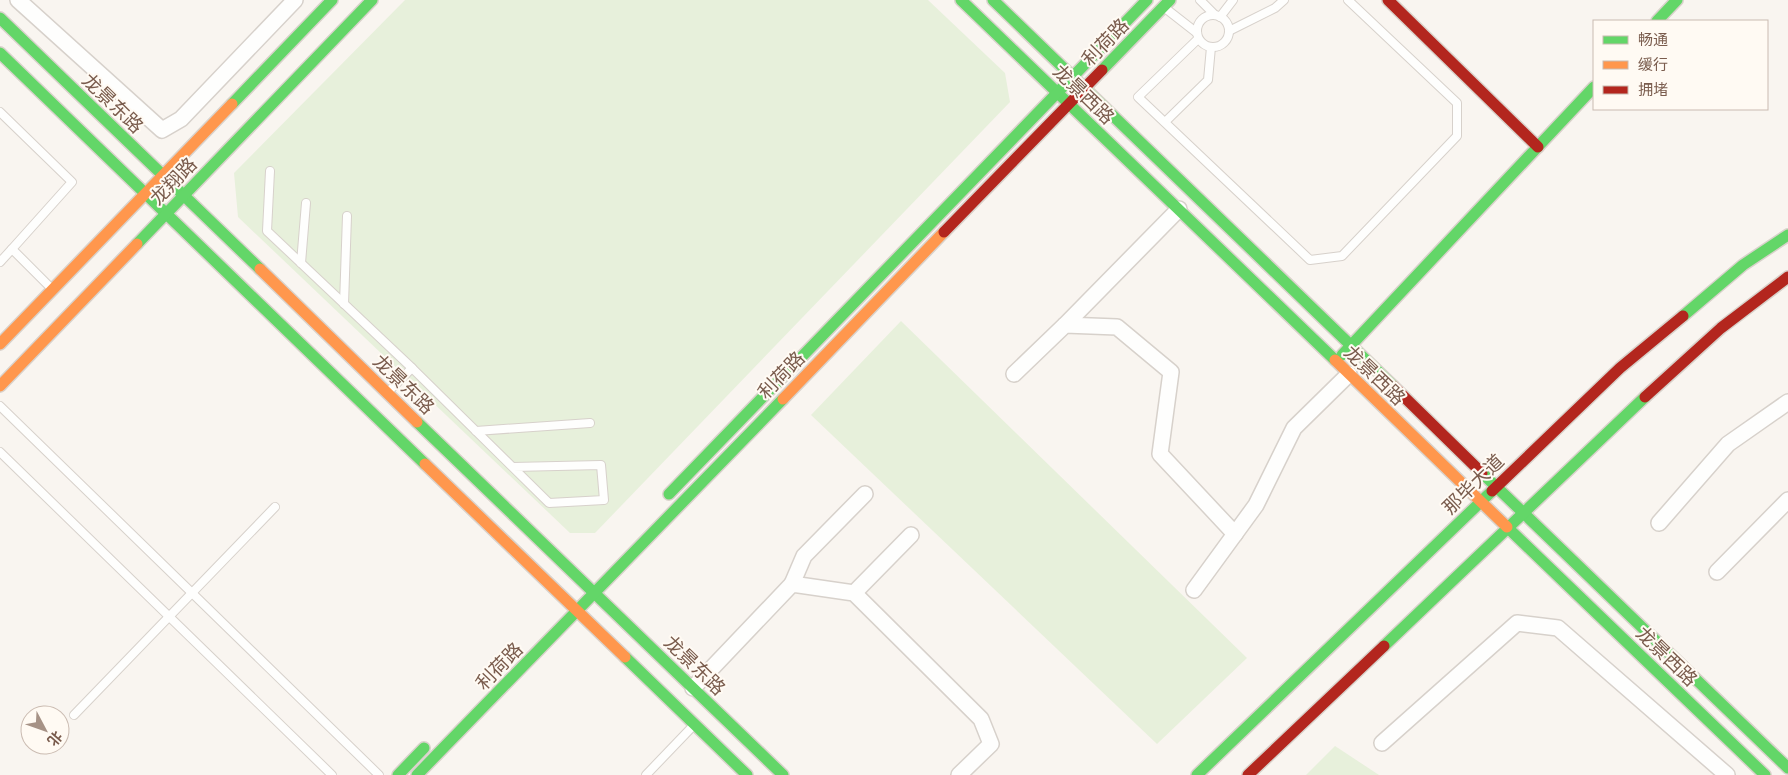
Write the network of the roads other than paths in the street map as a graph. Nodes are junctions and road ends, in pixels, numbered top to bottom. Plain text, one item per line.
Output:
1 (18, 0) edge
2 (295, 0) edge
3 (332, 0) edge
4 (372, 0) edge
5 (961, 0) edge
6 (993, 0) edge
7 (1147, 0) edge
8 (1200, 0) edge
9 (1233, 0) edge
10 (1284, 0) edge
11 (1348, 0) edge
12 (1388, 0) edge
13 (1677, 0) edge
14 (1166, 4) edge
15 (1218, 16) junction
16 (0, 18) edge
17 (1658, 20) edge
18 (1229, 31) junction
19 (1198, 36) junction
20 (1211, 48) junction
21 (0, 53) edge
22 (1073, 77) junction
23 (1084, 88) junction
24 (1593, 88) edge
25 (1058, 93) junction
26 (1069, 104) junction
27 (0, 112) edge
28 (1165, 122) junction
29 (1538, 147) junction
30 (270, 171) dead end
31 (163, 176) junction
32 (145, 194) junction
33 (183, 196) junction
34 (306, 203) dead end
35 (1178, 209) junction
36 (166, 214) junction
37 (348, 216) dead end
38 (1788, 235) edge
39 (12, 249) junction
40 (0, 262) edge
41 (301, 263) junction
42 (1788, 277) edge
43 (53, 290) junction
44 (344, 304) junction
45 (1065, 325) junction
46 (0, 344) edge
47 (1350, 345) junction
48 (1336, 362) junction
49 (412, 368) junction
50 (1014, 374) dead end
51 (1349, 374) junction
52 (0, 386) edge
53 (387, 392) junction
54 (1788, 402) edge
55 (0, 406) edge
56 (590, 423) dead end
57 (476, 431) junction
58 (0, 452) edge
59 (512, 468) junction
60 (1496, 485) junction
61 (865, 494) dead end
62 (1480, 500) junction
63 (660, 504) dead end
64 (1786, 506) edge
65 (275, 507) dead end
66 (1523, 512) junction
67 (1659, 523) dead end
68 (1507, 527) junction
69 (1235, 534) junction
70 (911, 536) dead end
71 (1717, 572) dead end
72 (792, 584) junction
73 (1194, 590) dead end
74 (575, 592) junction
75 (192, 593) junction
76 (594, 593) junction
77 (854, 593) junction
78 (577, 611) junction
79 (169, 617) junction
80 (694, 688) junction
81 (74, 715) dead end
82 (695, 725) junction
83 (432, 740) dead end
84 (1382, 743) dead end
85 (1788, 768) edge
86 (332, 775) edge
87 (379, 775) edge
88 (398, 775) edge
89 (417, 775) edge
90 (646, 775) edge
91 (747, 775) edge
92 (783, 775) edge
93 (959, 775) edge
94 (1197, 775) edge
95 (1248, 775) edge
96 (1727, 775) edge
97 (1765, 775) edge

1 - 2 street
3 - 31 main road, 龙翔路
4 - 33 main road, 龙翔路
5 - 25 main road, 龙景西路
6 - 22 main road, 龙景西路
7 - 22 main road, 利荷路
8 - 15 lane
9 - 15 lane
10 - 18 lane
11 - 28 lane
12 - 29 main road
13 - 17 main road
14 - 19 lane
14 - 23 main road, 利荷路
15 - 18 lane
15 - 19 lane
16 - 31 main road, 龙景东路
18 - 20 lane
19 - 20 lane
19 - 28 lane
20 - 28 lane
21 - 32 main road, 龙景东路
22 - 23 main road, 龙景西路
22 - 25 main road, 利荷路
23 - 26 main road, 利荷路
23 - 47 main road, 龙景西路
24 - 29 main road
25 - 26 main road, 龙景西路
25 - 63 main road, 利荷路
26 - 35 main road, 龙景西路
26 - 76 main road, 利荷路
27 - 39 lane
29 - 47 main road
30 - 41 lane
31 - 32 main road, 龙翔路
31 - 33 main road, 龙景东路
32 - 36 main road, 龙景东路
32 - 43 main road, 龙翔路
33 - 36 main road, 龙翔路
33 - 53 main road, 龙景东路
34 - 41 lane
35 - 45 street
35 - 48 main road, 龙景西路
36 - 52 main road, 龙翔路
36 - 74 main road, 龙景东路
37 - 44 lane
38 - 60 main road, 那毕大道
39 - 40 lane
39 - 43 lane
41 - 44 lane
42 - 66 main road
43 - 46 main road, 龙翔路
44 - 49 lane
45 - 50 street
45 - 69 street
47 - 48 main road
47 - 60 main road, 龙景西路
48 - 51 main road, 龙景西路
49 - 53 lane
49 - 57 lane
51 - 62 main road, 龙景西路
51 - 69 street
53 - 74 main road, 龙景东路
54 - 67 street
55 - 75 lane
56 - 57 lane
57 - 59 lane
58 - 79 lane
59 - 59 lane
60 - 62 main road, 那毕大道
60 - 66 main road, 龙景西路
61 - 72 street
62 - 68 main road, 龙景西路
62 - 94 main road, 那毕大道
64 - 71 street
65 - 75 lane
66 - 68 main road
66 - 85 main road, 龙景西路
68 - 95 main road
68 - 97 main road, 龙景西路
69 - 73 street
70 - 77 street
72 - 77 street
72 - 80 street
74 - 76 main road, 龙景东路
74 - 78 main road, 龙景东路
75 - 79 lane
75 - 87 lane
76 - 78 main road, 利荷路
76 - 80 main road, 龙景东路
77 - 93 street
78 - 82 main road, 龙景东路
78 - 89 main road, 利荷路
79 - 81 lane
79 - 86 lane
80 - 92 main road, 龙景东路
82 - 90 lane
82 - 91 main road, 龙景东路
83 - 88 main road
84 - 96 street

